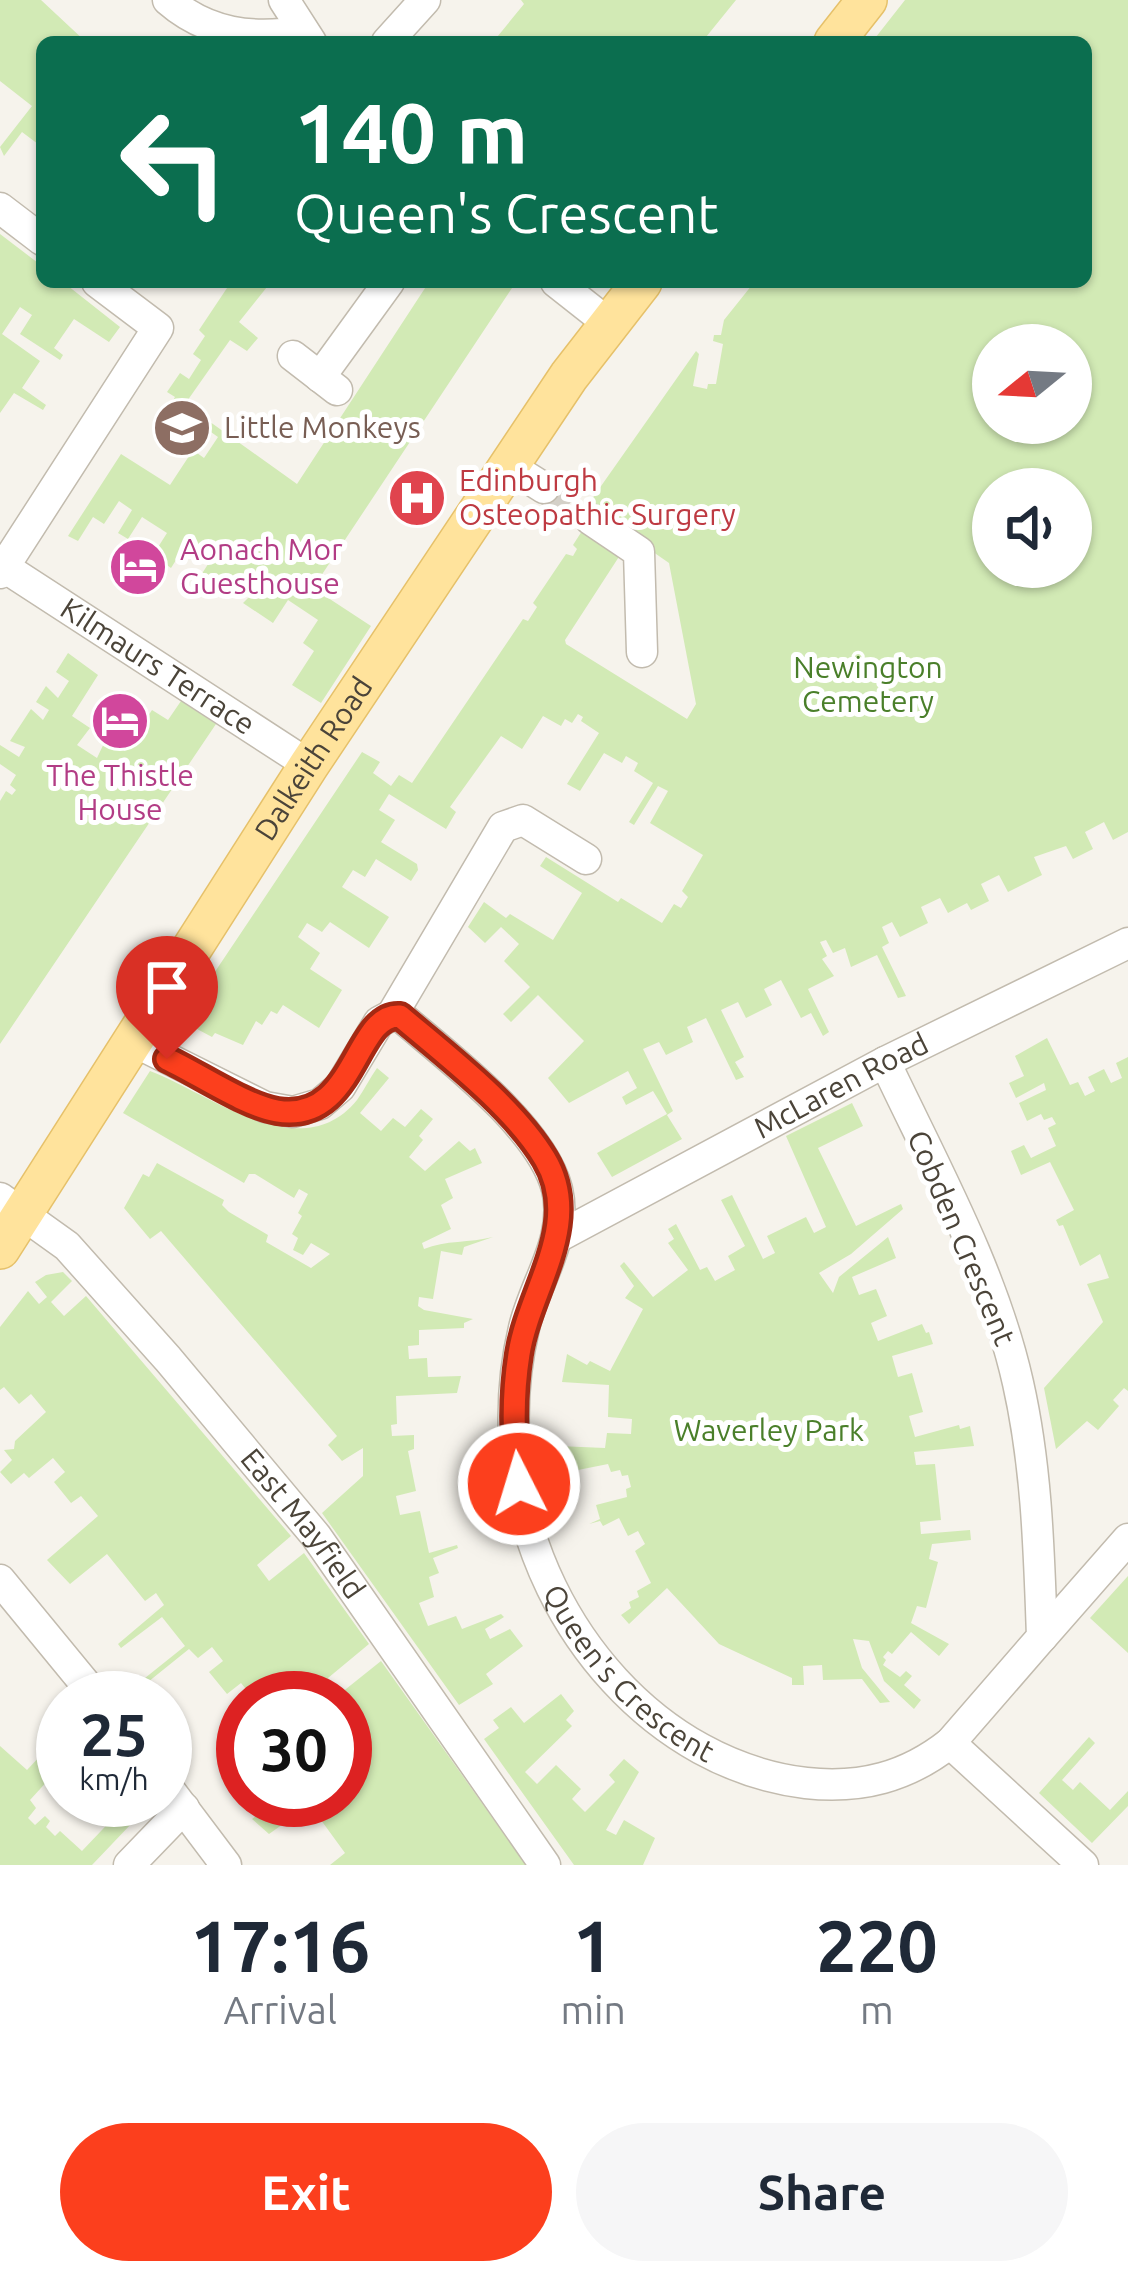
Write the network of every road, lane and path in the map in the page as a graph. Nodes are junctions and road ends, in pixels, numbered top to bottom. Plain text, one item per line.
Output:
1 (168, 0) edge
2 (284, 0) edge
3 (425, 0) edge
4 (867, 0) edge
5 (282, 36) edge
6 (306, 36) edge
7 (392, 36) edge
8 (839, 36) edge
9 (0, 208) edge
10 (36, 235) edge
11 (106, 288) edge
12 (385, 288) edge
13 (564, 288) edge
14 (637, 288) edge
15 (608, 323) junction
16 (293, 356) dead end
17 (509, 466) junction
18 (544, 488) tunnel mouth
19 (590, 519) tunnel mouth
20 (2, 570) edge
21 (642, 652) dead end
22 (309, 765) junction
23 (586, 859) dead end
24 (1128, 944) edge
25 (392, 1015) junction
26 (135, 1042) junction
27 (885, 1062) junction
28 (12, 1206) edge
29 (558, 1237) junction
30 (0, 1249) edge
31 (1128, 1539) edge
32 (0, 1580) edge
33 (1042, 1637) junction
34 (75, 1671) edge
35 (950, 1743) junction
36 (192, 1820) edge
37 (153, 1827) edge
38 (128, 1865) edge
39 (226, 1865) edge
40 (545, 1865) edge
41 (1083, 1865) edge

1 - 5 street
2 - 6 street
3 - 7 street
4 - 8 main road
9 - 10 street
11 - 20 street
12 - 16 street
13 - 15 street
14 - 15 main road, Dalkeith Road
15 - 17 main road, Dalkeith Road
17 - 18 street
17 - 22 main road, Dalkeith Road
19 - 21 street
20 - 22 street, Kilmaurs Terrace
22 - 26 main road, Dalkeith Road
23 - 25 street
24 - 27 street, McLaren Road
25 - 26 street
25 - 29 street, Queen's Crescent
26 - 28 main road, Dalkeith Road
27 - 29 street, McLaren Road
27 - 33 street, Cobden Crescent
28 - 30 main road, Dalkeith Road
28 - 40 street, East Mayfield
29 - 35 street, Queen's Crescent
31 - 33 street
32 - 34 street
33 - 35 street
35 - 41 street
36 - 39 street
37 - 38 street

